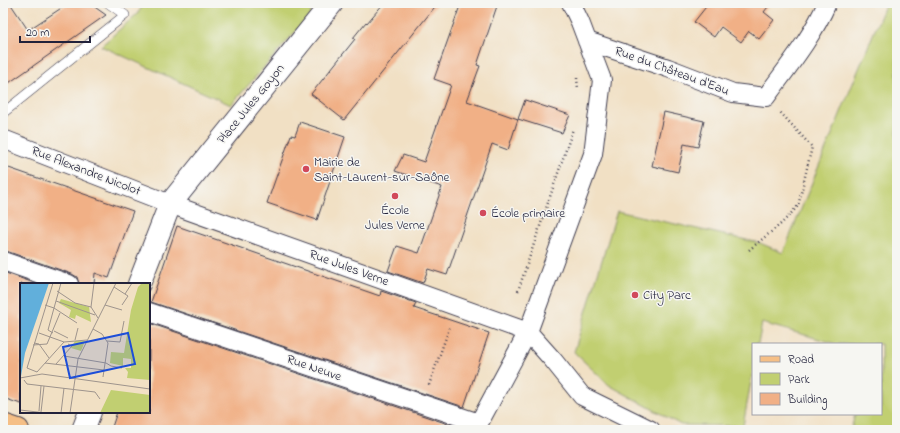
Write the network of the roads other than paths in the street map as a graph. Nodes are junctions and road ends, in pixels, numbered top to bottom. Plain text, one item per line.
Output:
1 (108, 3) edge
2 (332, 3) edge
3 (571, 3) edge
4 (827, 3) edge
5 (587, 41) junction
6 (3, 113) edge
7 (3, 139) edge
8 (170, 204) junction
9 (3, 261) edge
10 (66, 283) edge
11 (139, 283) edge
12 (150, 312) edge
13 (528, 332) junction
14 (90, 413) edge
15 (3, 425) edge
16 (478, 427) edge
17 (18, 430) edge
18 (83, 430) edge
19 (651, 430) edge

1 - 6 lane
2 - 8 street, Place Jules Goyon
3 - 5 street
4 - 5 street, Rue du Château d'Eau
5 - 13 street
7 - 8 street, Rue Alexandre Nicolot
8 - 11 street, Place Jules Goyon
8 - 13 street, Rue Jules Verne
9 - 10 street
12 - 16 street, Rue Neuve
13 - 16 street
13 - 19 street
14 - 18 street
15 - 17 main road

